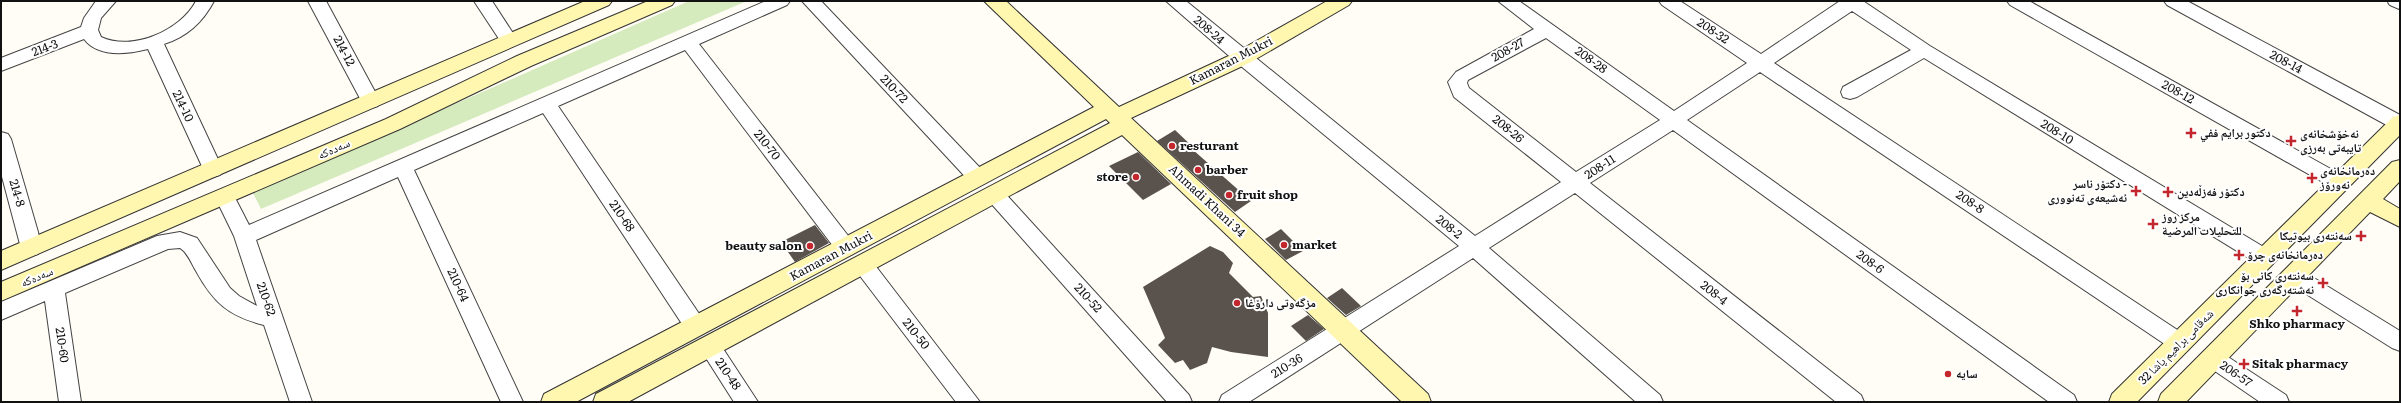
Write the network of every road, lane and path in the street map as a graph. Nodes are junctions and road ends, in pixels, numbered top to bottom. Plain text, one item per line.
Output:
1 (107, 1) edge
2 (205, 1) edge
3 (317, 1) edge
4 (482, 1) edge
5 (665, 1) edge
6 (781, 1) edge
7 (810, 1) edge
8 (994, 1) edge
9 (1175, 1) edge
10 (1342, 1) edge
11 (1508, 1) edge
12 (1668, 1) edge
13 (2016, 1) edge
14 (2173, 1) edge
15 (2393, 1) edge
16 (601, 2) edge
17 (1851, 2) edge
18 (2400, 4) edge
19 (613, 22) junction
20 (1548, 29) junction
21 (88, 31) junction
22 (518, 37) junction
23 (154, 42) junction
24 (688, 42) junction
25 (1924, 50) junction
26 (539, 54) junction
27 (1242, 58) junction
28 (1759, 62) junction
29 (1, 65) edge
30 (1469, 72) joint
31 (1850, 92) dead end
32 (371, 101) junction
33 (547, 104) junction
34 (1117, 116) junction
35 (1674, 120) junction
36 (2399, 122) edge
37 (1, 139) edge
38 (404, 168) junction
39 (2400, 168) edge
40 (214, 170) junction
41 (978, 178) junction
42 (1575, 183) junction
43 (2340, 183) junction
44 (995, 195) junction
45 (225, 198) junction
46 (2368, 201) junction
47 (2400, 219) edge
48 (244, 236) junction
49 (1474, 247) junction
50 (31, 248) junction
51 (846, 248) junction
52 (2265, 258) junction
53 (1, 261) edge
54 (864, 266) junction
55 (2294, 276) junction
56 (54, 288) junction
57 (1, 292) edge
58 (759, 294) junction
59 (1, 311) edge
60 (773, 313) junction
61 (272, 318) junction
62 (696, 327) junction
63 (1344, 330) junction
64 (2400, 342) edge
65 (2180, 343) junction
66 (710, 347) junction
67 (2214, 359) junction
68 (70, 402) edge
69 (301, 402) edge
70 (512, 402) edge
71 (553, 402) edge
72 (605, 402) edge
73 (747, 402) edge
74 (969, 402) edge
75 (1182, 402) edge
76 (1230, 402) edge
77 (1419, 402) edge
78 (1652, 402) edge
79 (1853, 402) edge
80 (2066, 402) edge
81 (2121, 402) edge
82 (2170, 402) edge
83 (2278, 402) edge

1 - 21 street
2 - 23 street
3 - 32 street, 214-12
4 - 22 street
5 - 19 main road, سەدەکە
6 - 24 street
7 - 41 street, 210-72
8 - 34 main road, Ahmadi Khani 34
9 - 27 street, 208-24
10 - 27 main road, Kamaran Mukri
11 - 20 street, 208-28
12 - 28 street, 208-32
13 - 43 street, 208-12
14 - 36 street, 208-14
15 - 18 lane
16 - 19 main road
16 - 22 main road
17 - 25 street, 208-10
17 - 28 street, 208-11
19 - 26 main road, سەدەکە
20 - 30 street, 208-27
20 - 35 street, 208-28
21 - 23 street
21 - 29 street, 214-3
22 - 26 main road
22 - 32 main road
23 - 40 street, 214-10
24 - 33 street
24 - 51 street, 210-70
25 - 31 street
25 - 52 street, 208-10
26 - 45 main road, سەدەکە
27 - 34 main road, Kamaran Mukri
27 - 49 street, 208-2
28 - 35 street, 208-11
28 - 65 street, 208-8
30 - 42 street, 208-26
32 - 40 main road
33 - 38 street
33 - 62 street, 210-68
34 - 41 main road, Kamaran Mukri
34 - 44 main road, Kamaran Mukri
34 - 63 main road, Ahmadi Khani 34
35 - 42 street, 208-11
35 - 80 street, 208-6
36 - 43 main road, شەقامی براهیم پاشا 32
37 - 50 street, 214-8
38 - 48 street
38 - 70 street, 210-64
39 - 46 main road
40 - 50 main road
41 - 51 main road, Kamaran Mukri
42 - 49 street, 208-11
42 - 79 street, 208-4
43 - 52 main road, شەقامی براهیم پاشا 32
44 - 54 main road, Kamaran Mukri
44 - 75 street, 210-52
45 - 48 street, 210-62
45 - 57 main road, سەدەکە
46 - 47 main road
46 - 55 main road
48 - 61 street, 210-62
49 - 63 street, 208-11
49 - 78 street, 208-2
50 - 53 main road
51 - 58 main road, Kamaran Mukri
52 - 65 main road, شەقامی براهیم پاشا 32
54 - 60 main road, Kamaran Mukri
54 - 74 street, 210-50
55 - 64 street
55 - 67 main road
56 - 59 street
56 - 61 street
56 - 68 street, 210-60
58 - 60 main road
58 - 62 main road, Kamaran Mukri
60 - 66 main road, Kamaran Mukri
61 - 69 street, 210-62
62 - 71 main road, Kamaran Mukri
63 - 76 street, 210-36
63 - 77 main road, Ahmadi Khani 34
65 - 81 main road, شەقامی براهیم پاشا 32
66 - 72 main road, Kamaran Mukri
66 - 73 street, 210-48
67 - 82 main road
67 - 83 street, 206-57

